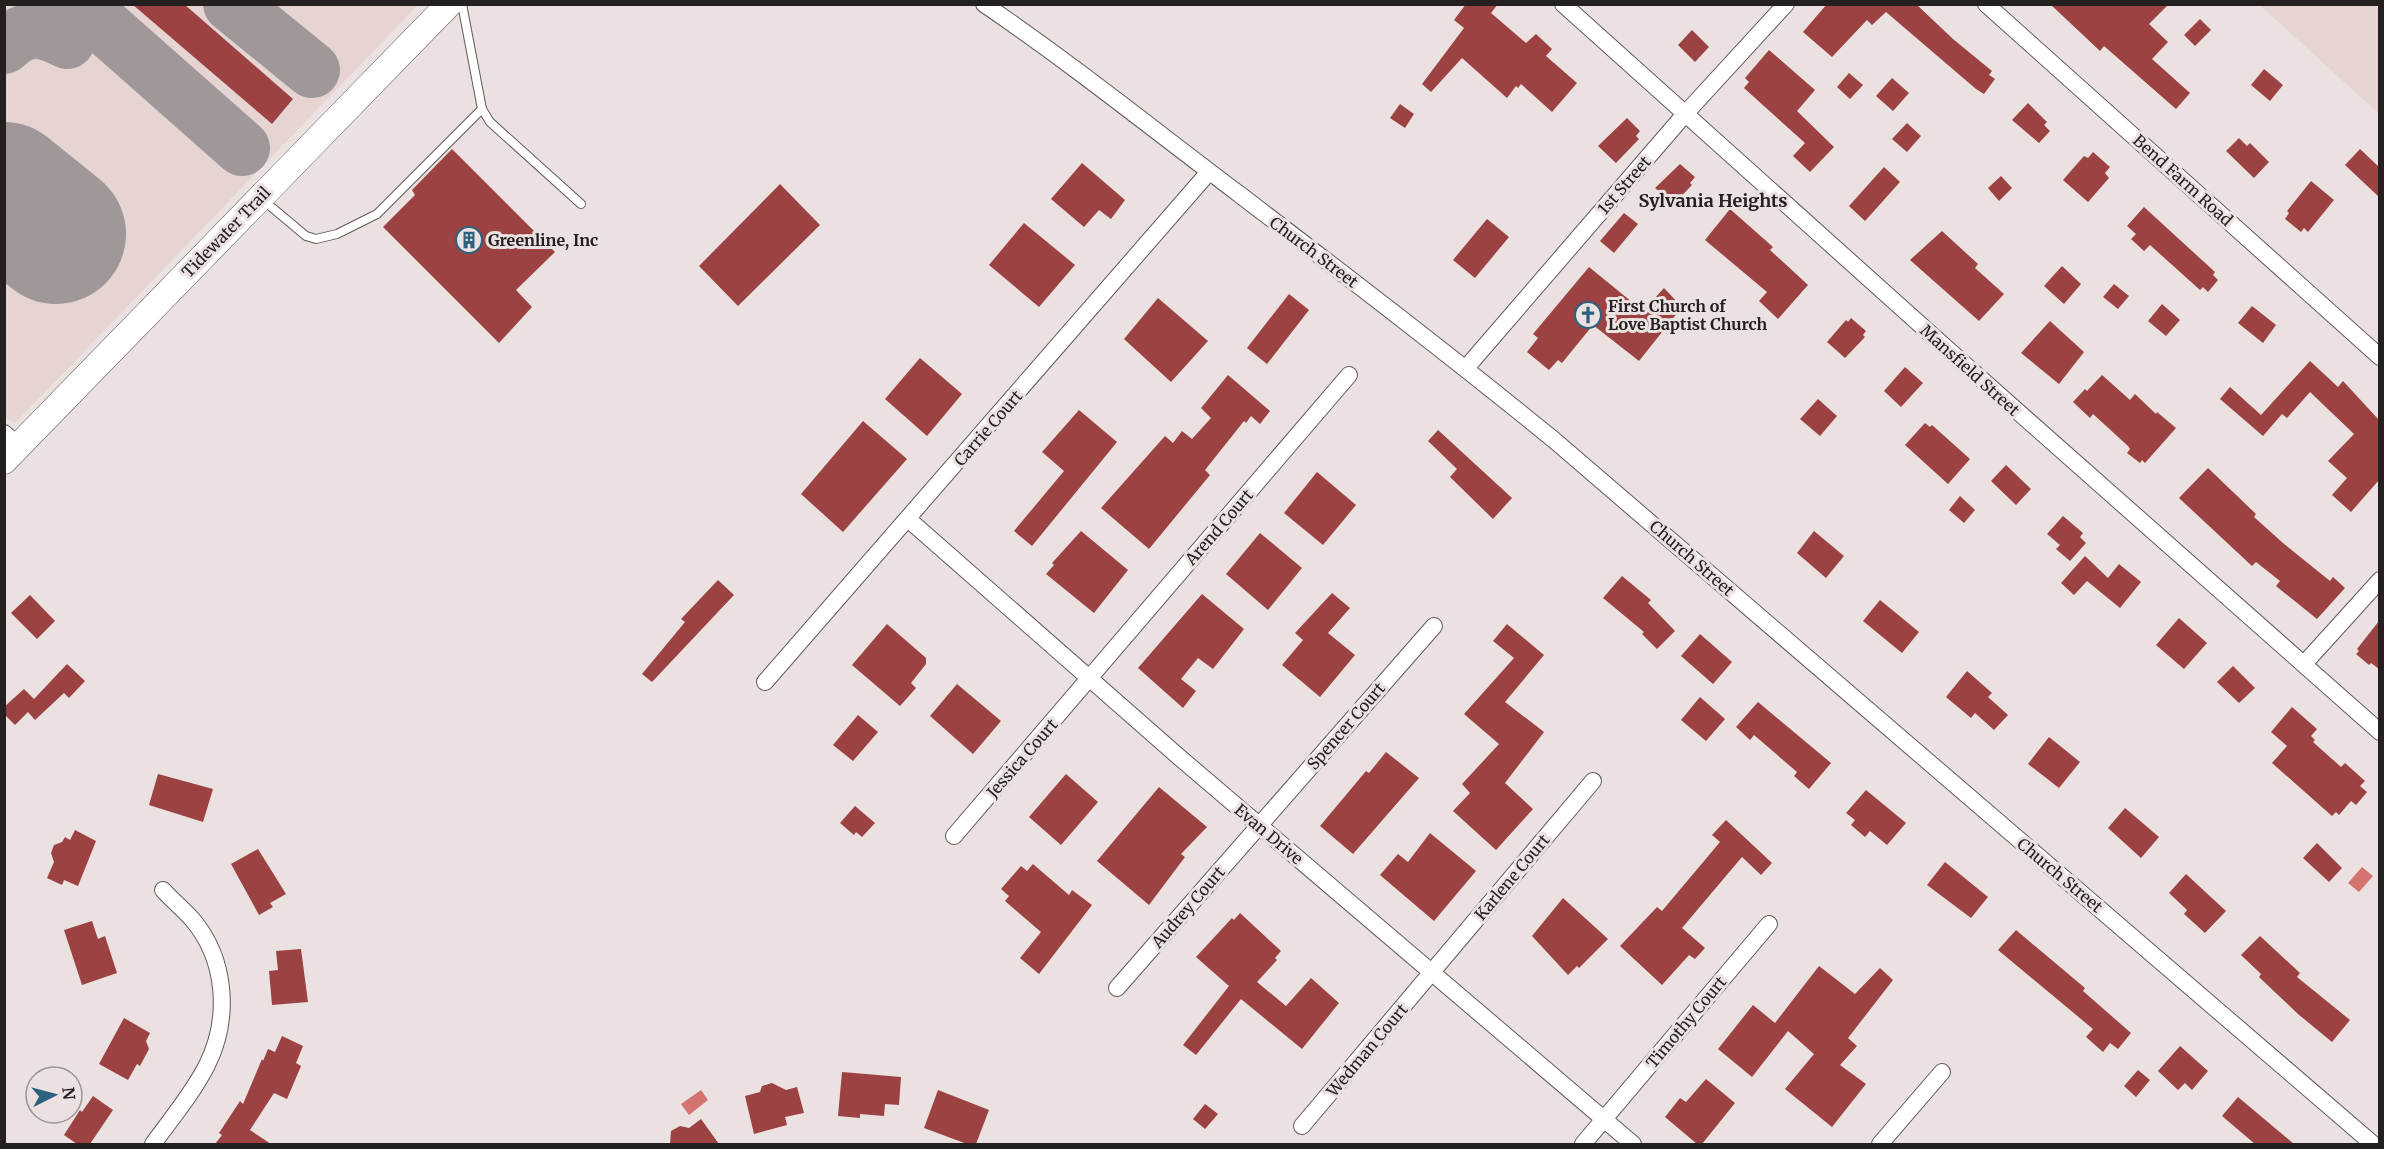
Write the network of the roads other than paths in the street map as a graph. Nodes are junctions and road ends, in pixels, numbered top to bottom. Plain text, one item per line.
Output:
1 (449, 4) edge
2 (462, 4) edge
3 (984, 4) edge
4 (1563, 4) edge
5 (1786, 4) edge
6 (1986, 4) edge
7 (482, 109) junction
8 (1685, 114) junction
9 (1209, 172) junction
10 (260, 198) junction
11 (581, 204) dead end
12 (2379, 357) edge
13 (1466, 368) junction
14 (1349, 375) dead end
15 (9, 447) edge
16 (908, 519) junction
17 (2379, 580) edge
18 (1434, 626) dead end
19 (2304, 664) junction
20 (1089, 679) junction
21 (765, 682) dead end
22 (2379, 732) edge
23 (1593, 781) dead end
24 (1259, 826) junction
25 (954, 837) dead end
26 (163, 890) dead end
27 (1769, 924) dead end
28 (1431, 973) junction
29 (1117, 988) dead end
30 (1942, 1072) dead end
31 (1604, 1120) junction
32 (1302, 1126) dead end
33 (153, 1144) edge
34 (1583, 1144) edge
35 (1633, 1144) edge
36 (1880, 1144) edge
37 (2373, 1144) edge

1 - 10 main road, Tidewater Trail
2 - 7 lane
3 - 9 street, Church Street
4 - 8 street, Mansfield Street
5 - 8 street, 1st Street
6 - 12 street, Bend Farm Road
7 - 10 lane
7 - 11 lane
8 - 13 street, 1st Street
8 - 19 street, Mansfield Street
9 - 13 street, Church Street
9 - 16 street, Carrie Court
10 - 15 main road, Tidewater Trail
13 - 37 street, Church Street
14 - 20 street, Arend Court
16 - 20 street, Evan Drive
16 - 21 street, Carrie Court
17 - 19 street
18 - 24 street, Spencer Court
19 - 22 street, Mansfield Street
20 - 24 street, Evan Drive
20 - 25 street, Jessica Court
23 - 28 street, Karlene Court
24 - 28 street, Evan Drive
24 - 29 street, Audrey Court
26 - 33 street
27 - 31 street, Timothy Court
28 - 31 street, Evan Drive
28 - 32 street, Wedman Court
30 - 36 street
31 - 34 street, Timothy Court
31 - 35 street, Evan Drive

